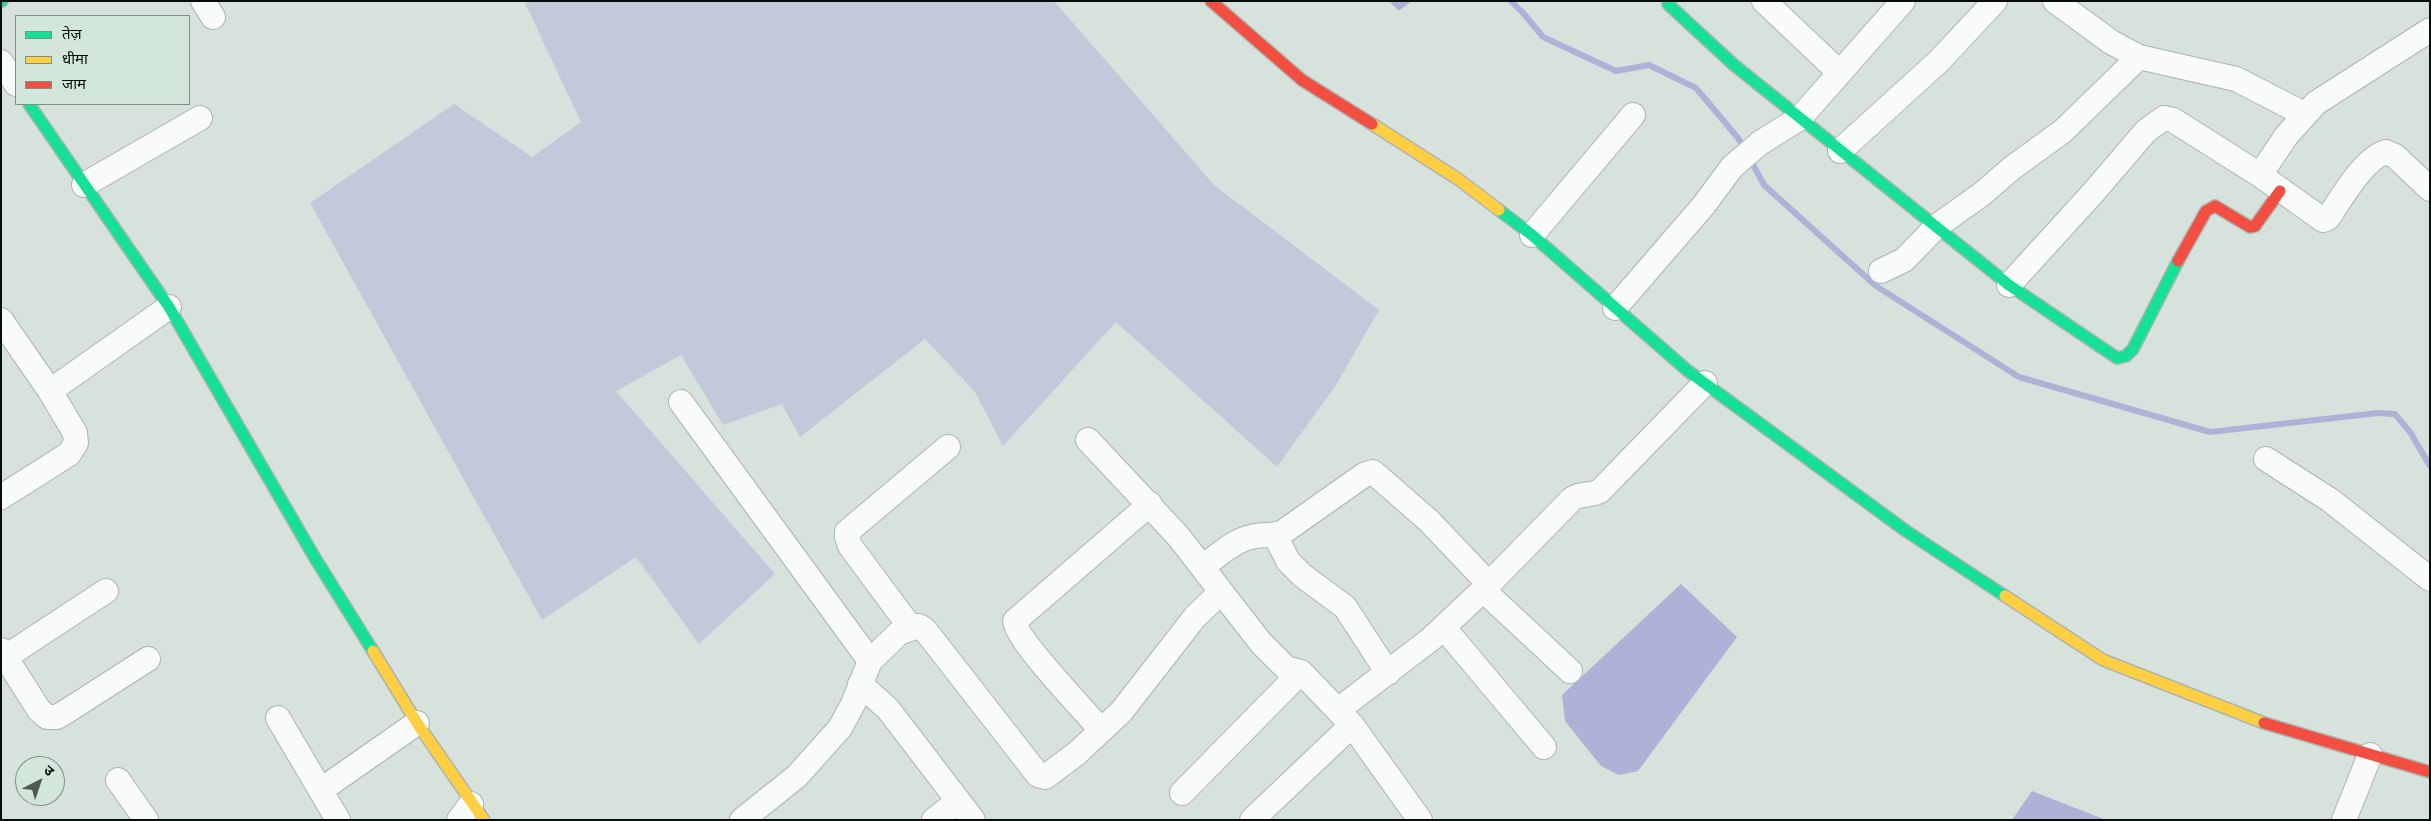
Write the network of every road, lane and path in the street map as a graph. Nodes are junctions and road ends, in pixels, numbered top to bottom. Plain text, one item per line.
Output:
1 (1210, 1) edge
2 (1764, 1) edge
3 (1902, 1) edge
4 (1995, 1) edge
5 (2055, 1) edge
6 (1668, 4) dead end
7 (2430, 30) edge
8 (2139, 57) junction
9 (1, 62) edge
10 (1840, 73) junction
11 (15, 83) edge
12 (30, 105) edge
13 (2304, 114) junction
14 (1633, 115) dead end
15 (200, 118) dead end
16 (1800, 118) junction
17 (1840, 151) junction
18 (2260, 175) junction
19 (84, 185) junction
20 (2430, 189) edge
21 (2280, 190) junction
22 (1937, 226) junction
23 (1532, 236) junction
24 (1881, 271) dead end
25 (2009, 285) junction
26 (169, 307) junction
27 (1616, 308) junction
28 (4, 330) edge
29 (1705, 383) junction
30 (50, 391) junction
31 (682, 402) dead end
32 (1088, 440) dead end
33 (948, 447) dead end
34 (2266, 458) dead end
35 (1, 497) edge
36 (1150, 504) junction
37 (1275, 535) junction
38 (1203, 566) junction
39 (2430, 579) edge
40 (1486, 587) junction
41 (106, 591) dead end
42 (1221, 592) junction
43 (911, 628) junction
44 (1444, 628) junction
45 (3, 655) edge
46 (148, 659) dead end
47 (870, 661) junction
48 (1570, 671) dead end
49 (1301, 672) junction
50 (1388, 673) junction
51 (860, 684) junction
52 (1345, 717) junction
53 (278, 718) dead end
54 (417, 723) junction
55 (1102, 730) junction
56 (1544, 747) dead end
57 (2370, 755) junction
58 (2430, 772) edge
59 (118, 780) dead end
60 (321, 790) junction
61 (1182, 792) dead end
62 (958, 801) junction
63 (471, 814) edge
64 (146, 820) edge
65 (338, 820) edge
66 (742, 820) edge
67 (934, 820) edge
68 (973, 820) edge
69 (1252, 820) edge
70 (1420, 820) edge
71 (2344, 820) edge

1 - 23 street
2 - 10 street
3 - 10 street
4 - 17 street
5 - 8 street
6 - 16 street
7 - 13 street
8 - 13 street
8 - 22 street
9 - 11 street
10 - 16 street
12 - 19 street
13 - 18 street
14 - 23 street
15 - 19 street
16 - 17 street
16 - 27 street
17 - 22 street
18 - 21 street
18 - 25 street
19 - 26 street
20 - 21 street
21 - 25 street
22 - 24 street
22 - 25 street
23 - 27 street
26 - 30 street
26 - 54 street
27 - 29 street
28 - 30 street
29 - 40 street
29 - 57 street
30 - 35 street
31 - 47 street
32 - 36 street
33 - 43 street
34 - 39 street
36 - 38 street
36 - 55 street
37 - 38 street
37 - 40 street
37 - 50 street
38 - 42 street
40 - 44 street
40 - 48 street
41 - 45 street
42 - 49 street
42 - 55 street
43 - 47 street
43 - 55 street
44 - 50 street
44 - 56 street
45 - 46 street
47 - 51 street
49 - 52 street
49 - 61 street
50 - 52 street
51 - 62 street
51 - 66 street
52 - 69 street
52 - 70 street
53 - 60 street
54 - 60 street
54 - 63 street
57 - 58 street
57 - 71 street
59 - 64 street
60 - 65 street
62 - 67 street
62 - 68 street

